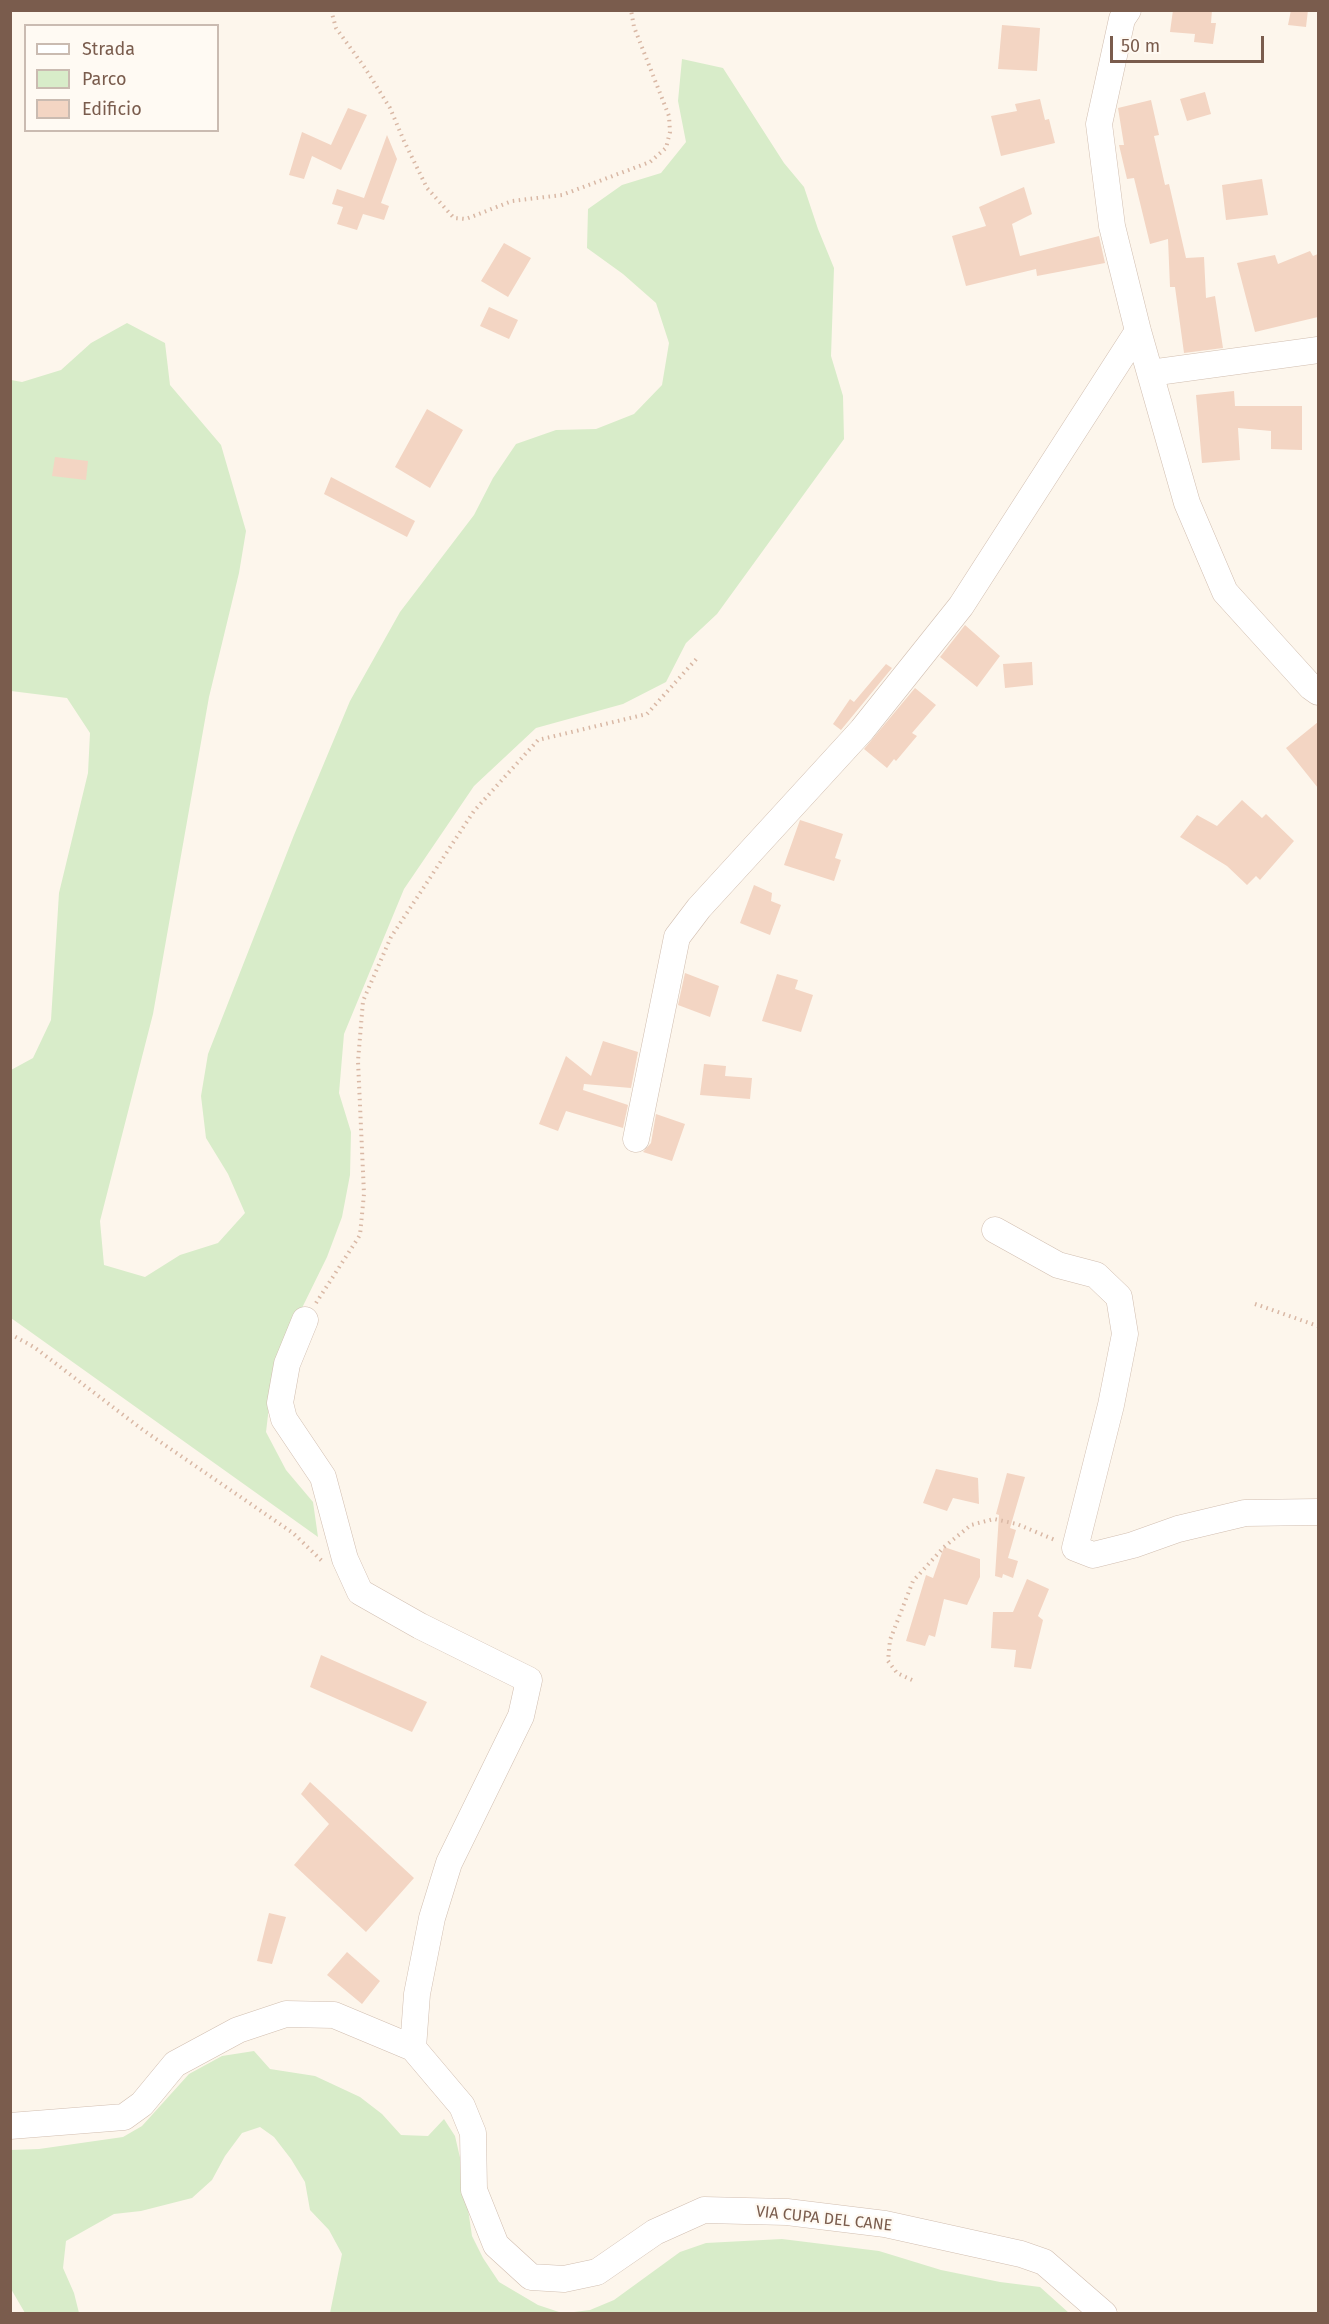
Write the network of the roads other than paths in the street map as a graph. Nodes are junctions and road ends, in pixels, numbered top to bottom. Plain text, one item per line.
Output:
1 (1128, 10) edge
2 (1138, 331) junction
3 (1318, 350) edge
4 (1150, 373) junction
5 (1318, 692) edge
6 (636, 1139) dead end
7 (995, 1230) dead end
8 (305, 1320) road end
9 (1318, 1512) edge
10 (413, 2048) junction
11 (10, 2126) edge
12 (1104, 2313) edge

1 - 2 street
2 - 4 street
2 - 6 street
3 - 4 street
4 - 5 street
7 - 9 street
8 - 10 street
10 - 11 street, VIA CUPA DEL CANE
10 - 12 street, VIA CUPA DEL CANE

